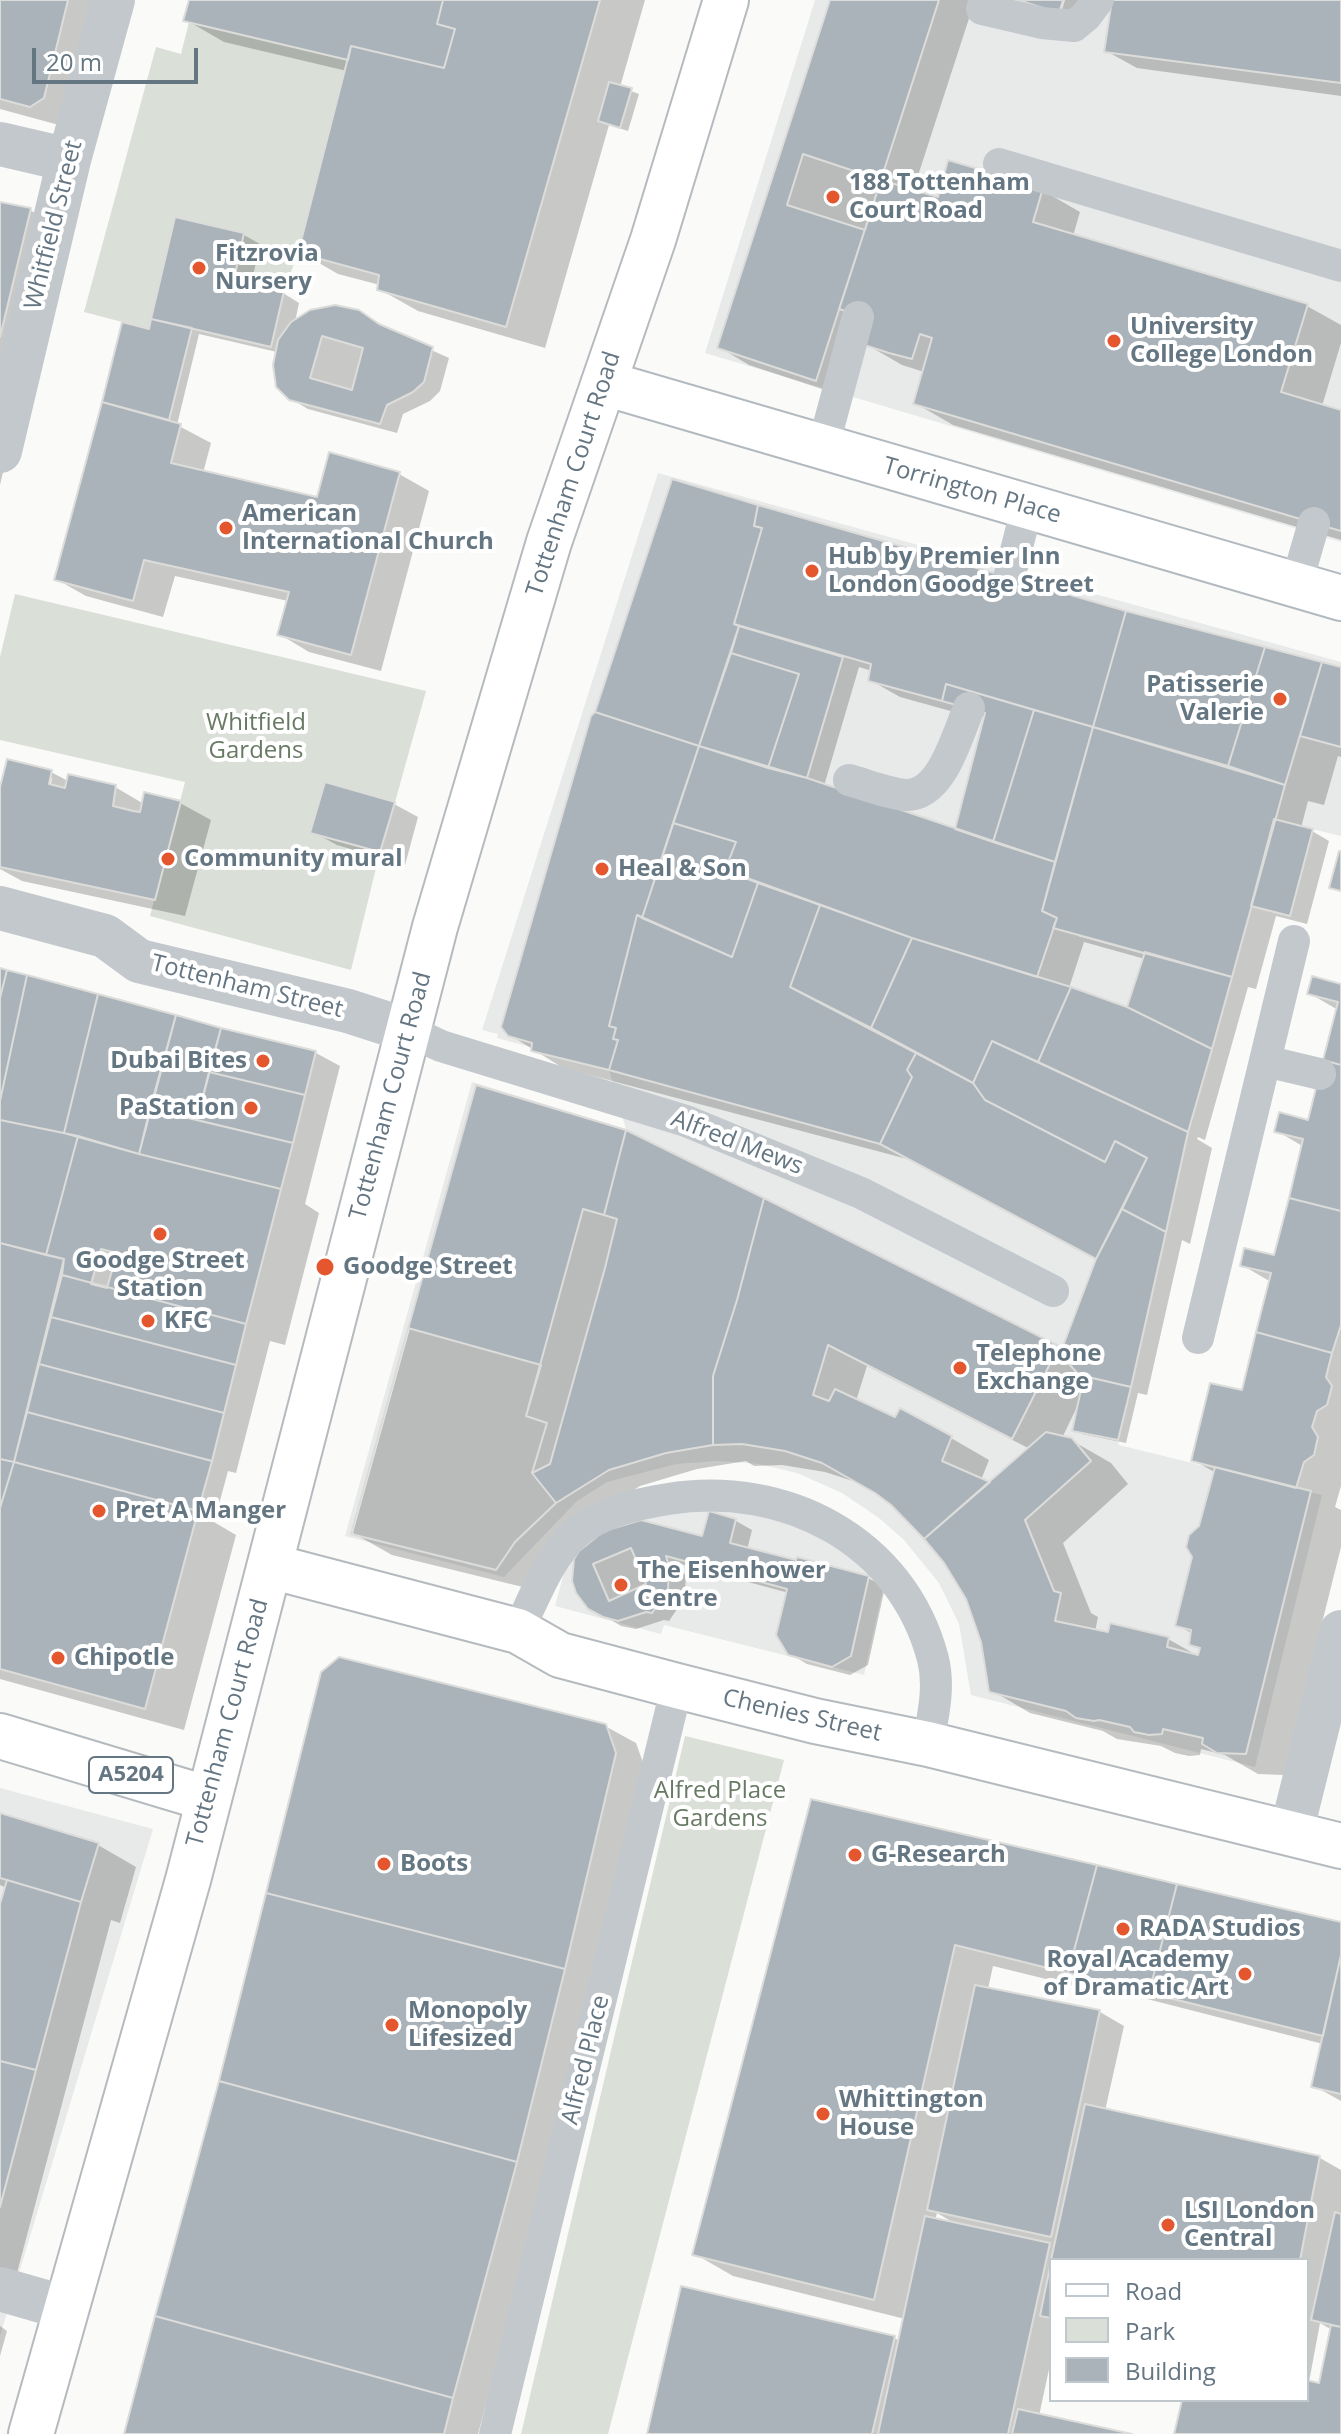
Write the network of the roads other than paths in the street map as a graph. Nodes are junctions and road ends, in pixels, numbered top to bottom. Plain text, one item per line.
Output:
1 (113, 0) edge
2 (726, 0) edge
3 (1098, 0) edge
4 (982, 9) dead end
5 (0, 144) edge
6 (69, 160) junction
7 (999, 164) dead end
8 (1341, 266) edge
9 (858, 317) dead end
10 (604, 383) junction
11 (823, 447) junction
12 (0, 451) edge
13 (1027, 508) junction
14 (1314, 523) dead end
15 (1009, 578) dead end
16 (1296, 585) junction
17 (1341, 598) edge
18 (969, 708) dead end
19 (849, 780) dead end
20 (0, 908) edge
21 (1294, 941) dead end
22 (407, 1030) junction
23 (1265, 1061) junction
24 (1320, 1074) dead end
25 (1053, 1291) dead end
26 (1198, 1338) dead end
27 (270, 1566) junction
28 (518, 1631) junction
29 (1341, 1632) edge
30 (677, 1686) junction
31 (0, 1736) edge
32 (928, 1744) junction
33 (209, 1799) junction
34 (1291, 1833) junction
35 (1341, 1846) edge
36 (0, 2289) edge
37 (66, 2308) junction
38 (31, 2434) edge
39 (495, 2434) edge

1 - 6 street, Whitfield Street
2 - 10 main road, Tottenham Court Road
3 - 4 lane
5 - 6 street
6 - 12 street, Whitfield Street
7 - 8 lane
9 - 11 lane
10 - 11 main road, Torrington Place
10 - 22 main road, Tottenham Court Road
11 - 13 main road, Torrington Place
13 - 15 lane
13 - 16 main road, Torrington Place
14 - 16 lane
16 - 17 main road, Torrington Place
18 - 19 lane
20 - 22 street, Tottenham Street
21 - 23 lane
22 - 25 lane, Alfred Mews
22 - 27 main road, Tottenham Court Road
23 - 24 lane
23 - 26 lane
27 - 28 main road, Chenies Street
27 - 33 main road, Tottenham Court Road
28 - 30 main road, Chenies Street
28 - 32 lane
29 - 34 street
30 - 32 main road, Chenies Street
30 - 39 lane, Alfred Place
31 - 33 main road, A5204
32 - 34 main road, Chenies Street
33 - 37 main road, Tottenham Court Road
34 - 35 main road, Chenies Street
36 - 37 street
37 - 38 main road, Tottenham Court Road

